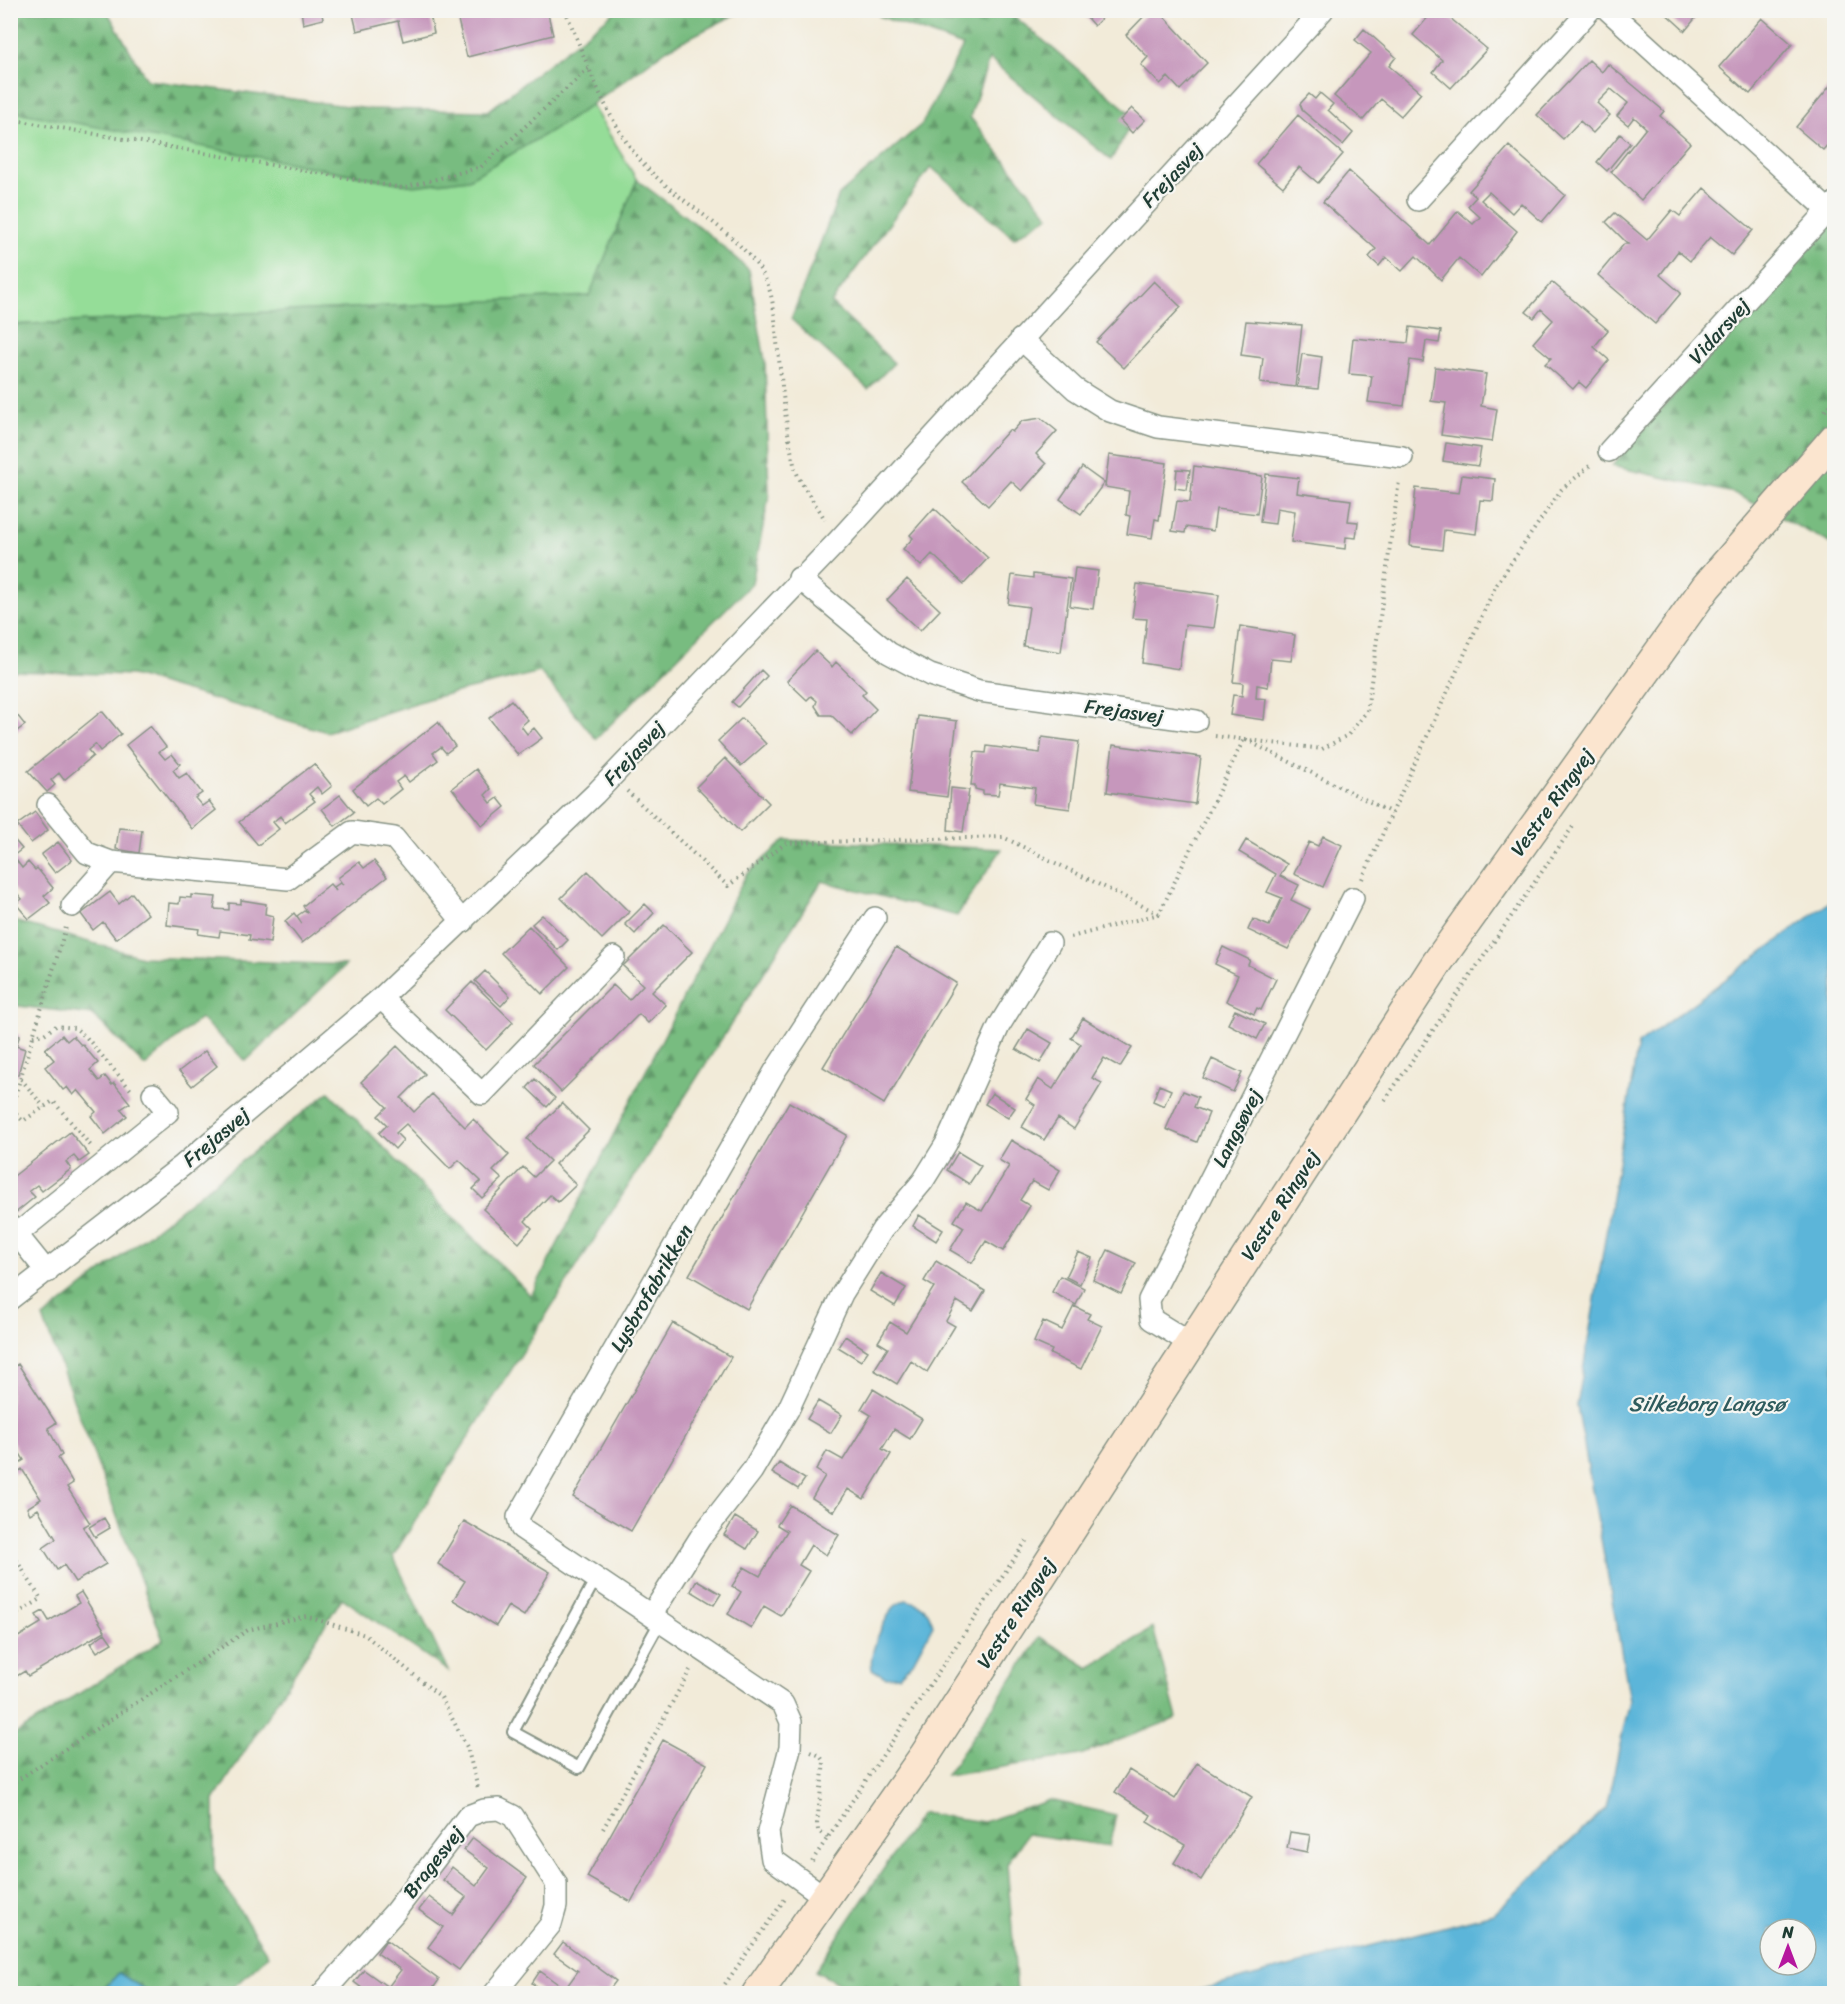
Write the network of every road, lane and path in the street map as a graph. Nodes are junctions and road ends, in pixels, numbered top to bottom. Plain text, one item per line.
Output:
1 (565, 10) edge
2 (1323, 10) edge
3 (1590, 10) edge
4 (1608, 10) edge
5 (590, 67) junction
6 (10, 119) edge
7 (1418, 200) dead end
8 (1831, 207) edge
9 (1021, 339) junction
10 (1834, 439) edge
11 (1609, 451) joint
12 (1402, 457) joint
13 (837, 542) junction
14 (799, 578) junction
15 (1196, 721) joint
16 (1244, 739) junction
17 (612, 777) junction
18 (48, 805) dead end
19 (1392, 813) junction
20 (1579, 818) dead end
21 (111, 862) junction
22 (1353, 898) joint
23 (72, 906) joint
24 (1159, 914) junction
25 (875, 918) dead end
26 (463, 922) junction
27 (1050, 943) joint
28 (614, 957) dead end
29 (381, 998) junction
30 (33, 1036) junction
31 (21, 1079) junction
32 (153, 1094) joint
33 (1385, 1101) dead end
34 (44, 1107) junction
35 (11, 1112) edge
36 (105, 1162) junction
37 (14, 1230) edge
38 (47, 1272) junction
39 (10, 1299) edge
40 (1190, 1343) junction
41 (10, 1550) edge
42 (596, 1578) junction
43 (656, 1617) junction
44 (10, 1618) edge
45 (702, 1649) junction
46 (790, 1748) junction
47 (10, 1785) edge
48 (484, 1810) junction
49 (603, 1829) dead end
50 (855, 1856) junction
51 (826, 1898) junction
52 (322, 1994) edge
53 (494, 1994) edge
54 (757, 1994) edge

1 - 5 path
2 - 9 street, Frejasvej
3 - 7 street
4 - 8 street, Vidarsvej
5 - 6 path
5 - 13 path
8 - 11 street, Vidarsvej
9 - 12 street
9 - 13 street, Frejasvej
10 - 40 main road, Vestre Ringvej
11 - 19 path
12 - 16 path
13 - 14 street, Frejasvej
14 - 15 street, Frejasvej
14 - 17 street, Frejasvej
15 - 16 path
16 - 19 path
16 - 24 path
17 - 24 path
17 - 26 street, Frejasvej
18 - 21 street
19 - 22 path
20 - 33 path
21 - 23 street
21 - 26 street
22 - 40 street, Langsøvej
23 - 30 path
24 - 27 path
25 - 42 street, Lysbrofabrikken
26 - 29 street, Frejasvej
27 - 43 street
28 - 29 street
29 - 38 street, Frejasvej
30 - 31 path
30 - 32 path
31 - 34 path
31 - 35 path
32 - 36 street
34 - 35 path
34 - 36 path
36 - 37 street
37 - 38 street
38 - 39 street, Frejasvej
40 - 50 main road, Vestre Ringvej
41 - 44 path
42 - 43 street, Lysbrofabrikken
42 - 43 lane
43 - 45 street, Lysbrofabrikken
45 - 46 street, Lysbrofabrikken
45 - 49 path
46 - 50 path
46 - 51 street, Lysbrofabrikken
47 - 48 path
48 - 52 street, Bragesvej
48 - 53 street
50 - 51 main road, Vestre Ringvej
51 - 54 main road, Vestre Ringvej

